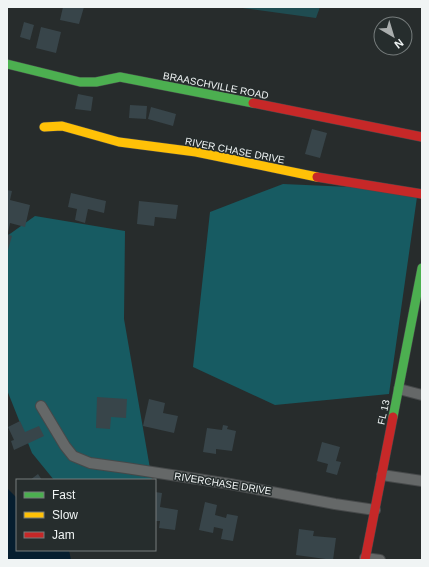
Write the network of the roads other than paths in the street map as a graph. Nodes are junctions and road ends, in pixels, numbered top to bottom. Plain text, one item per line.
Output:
1 (7, 64) edge
2 (44, 127) dead end
3 (422, 136) edge
4 (422, 194) edge
5 (422, 268) edge
6 (399, 389) junction
7 (422, 395) edge
8 (41, 406) dead end
9 (382, 474) junction
10 (422, 481) edge
11 (375, 510) junction
12 (365, 559) edge
13 (380, 560) edge

1 - 3 street, BRAASCHVILLE ROAD
2 - 4 street, RIVER CHASE DRIVE
5 - 6 street, FL 13
6 - 7 street
6 - 9 street, FL 13
8 - 11 street, RIVERCHASE DRIVE
9 - 10 street
9 - 11 street, FL 13
11 - 12 street, FL 13
12 - 13 street

